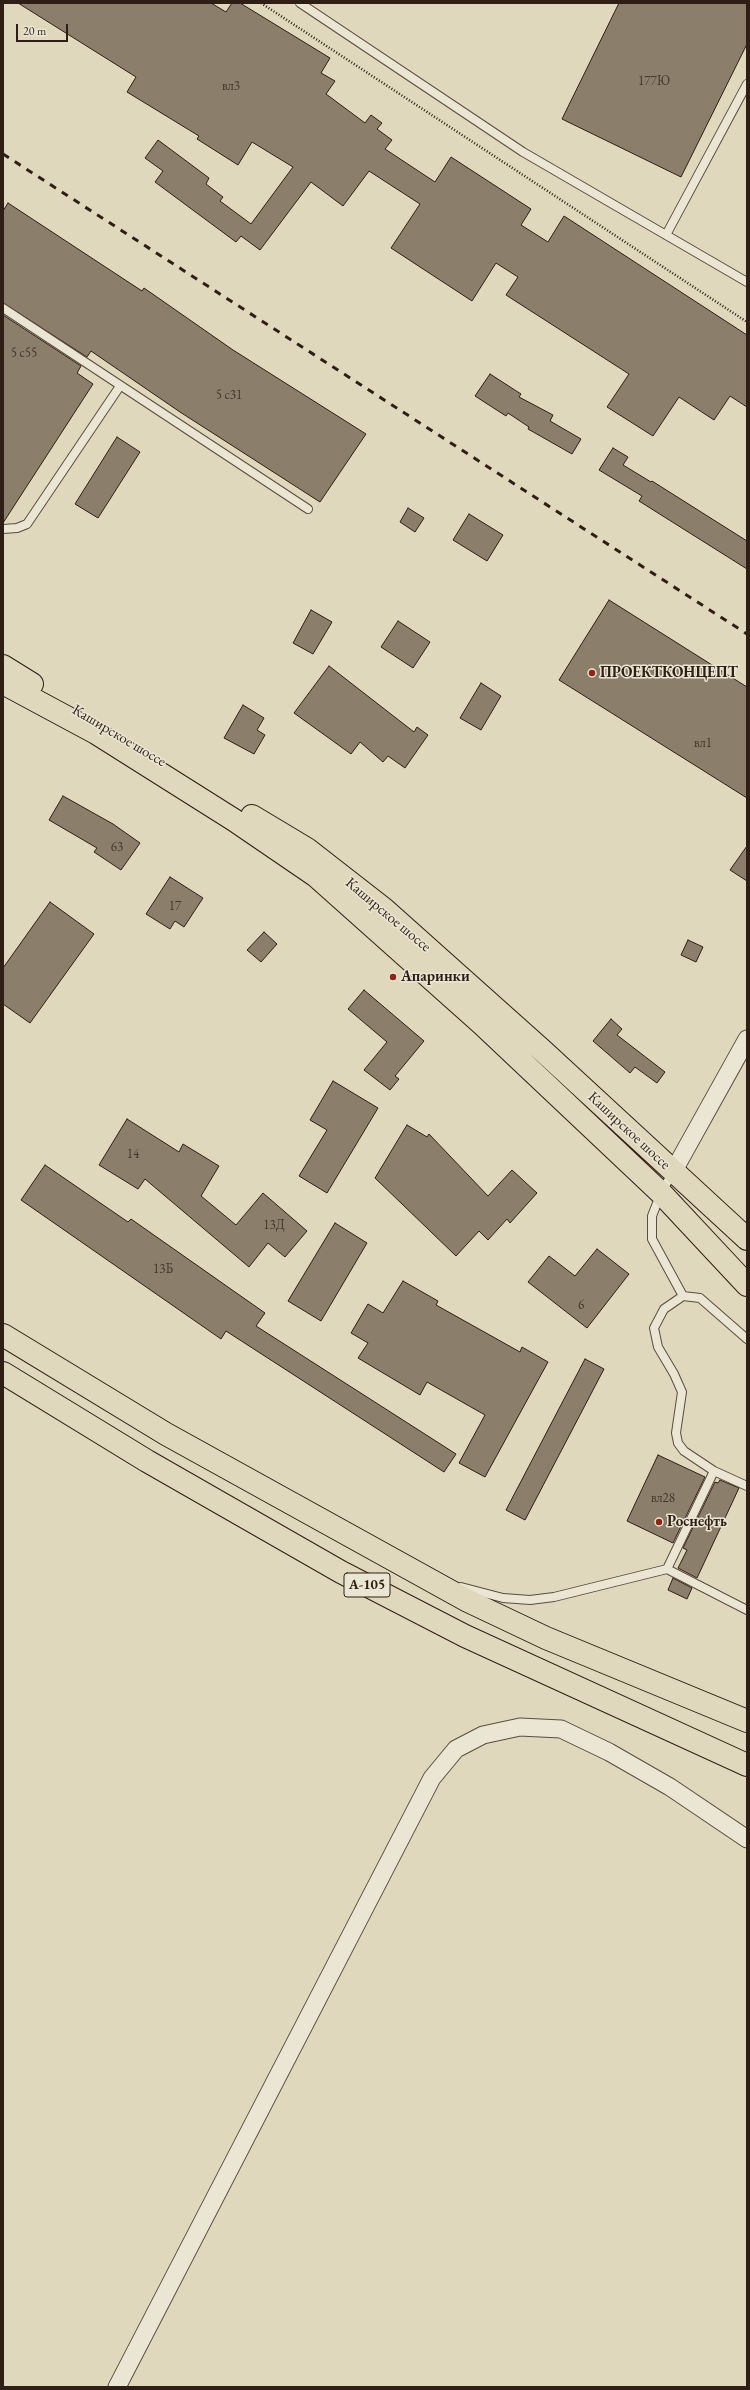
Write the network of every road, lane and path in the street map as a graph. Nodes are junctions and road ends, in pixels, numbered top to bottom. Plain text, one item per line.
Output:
1 (261, 3) edge
2 (300, 3) edge
3 (747, 84) edge
4 (666, 235) junction
5 (747, 282) edge
6 (3, 308) edge
7 (747, 322) edge
8 (120, 386) junction
9 (308, 509) dead end
10 (3, 529) edge
11 (3, 666) edge
12 (3, 683) edge
13 (747, 1039) edge
14 (673, 1172) junction
15 (661, 1192) junction
16 (747, 1240) edge
17 (747, 1285) edge
18 (683, 1296) junction
19 (3, 1335) edge
20 (747, 1339) edge
21 (3, 1373) edge
22 (714, 1471) junction
23 (747, 1486) edge
24 (384, 1555) junction
25 (667, 1569) junction
26 (747, 1610) edge
27 (747, 1721) edge
28 (747, 1765) edge
29 (747, 1839) edge
30 (117, 2387) edge

1 - 7 path
2 - 4 lane
3 - 4 lane
4 - 5 lane
6 - 8 lane
8 - 9 lane
8 - 10 lane
11 - 14 main road, Каширское шоссе
12 - 15 main road, Каширское шоссе
13 - 14 street
14 - 15 lane
14 - 16 main road, Каширское шоссе
15 - 17 main road, Каширское шоссе
15 - 18 lane
18 - 20 lane
18 - 22 lane
19 - 24 main road, А-105
21 - 28 main road, А-105
22 - 23 lane
22 - 25 lane
24 - 25 lane
24 - 27 main road, А-105
25 - 26 lane
29 - 30 street

